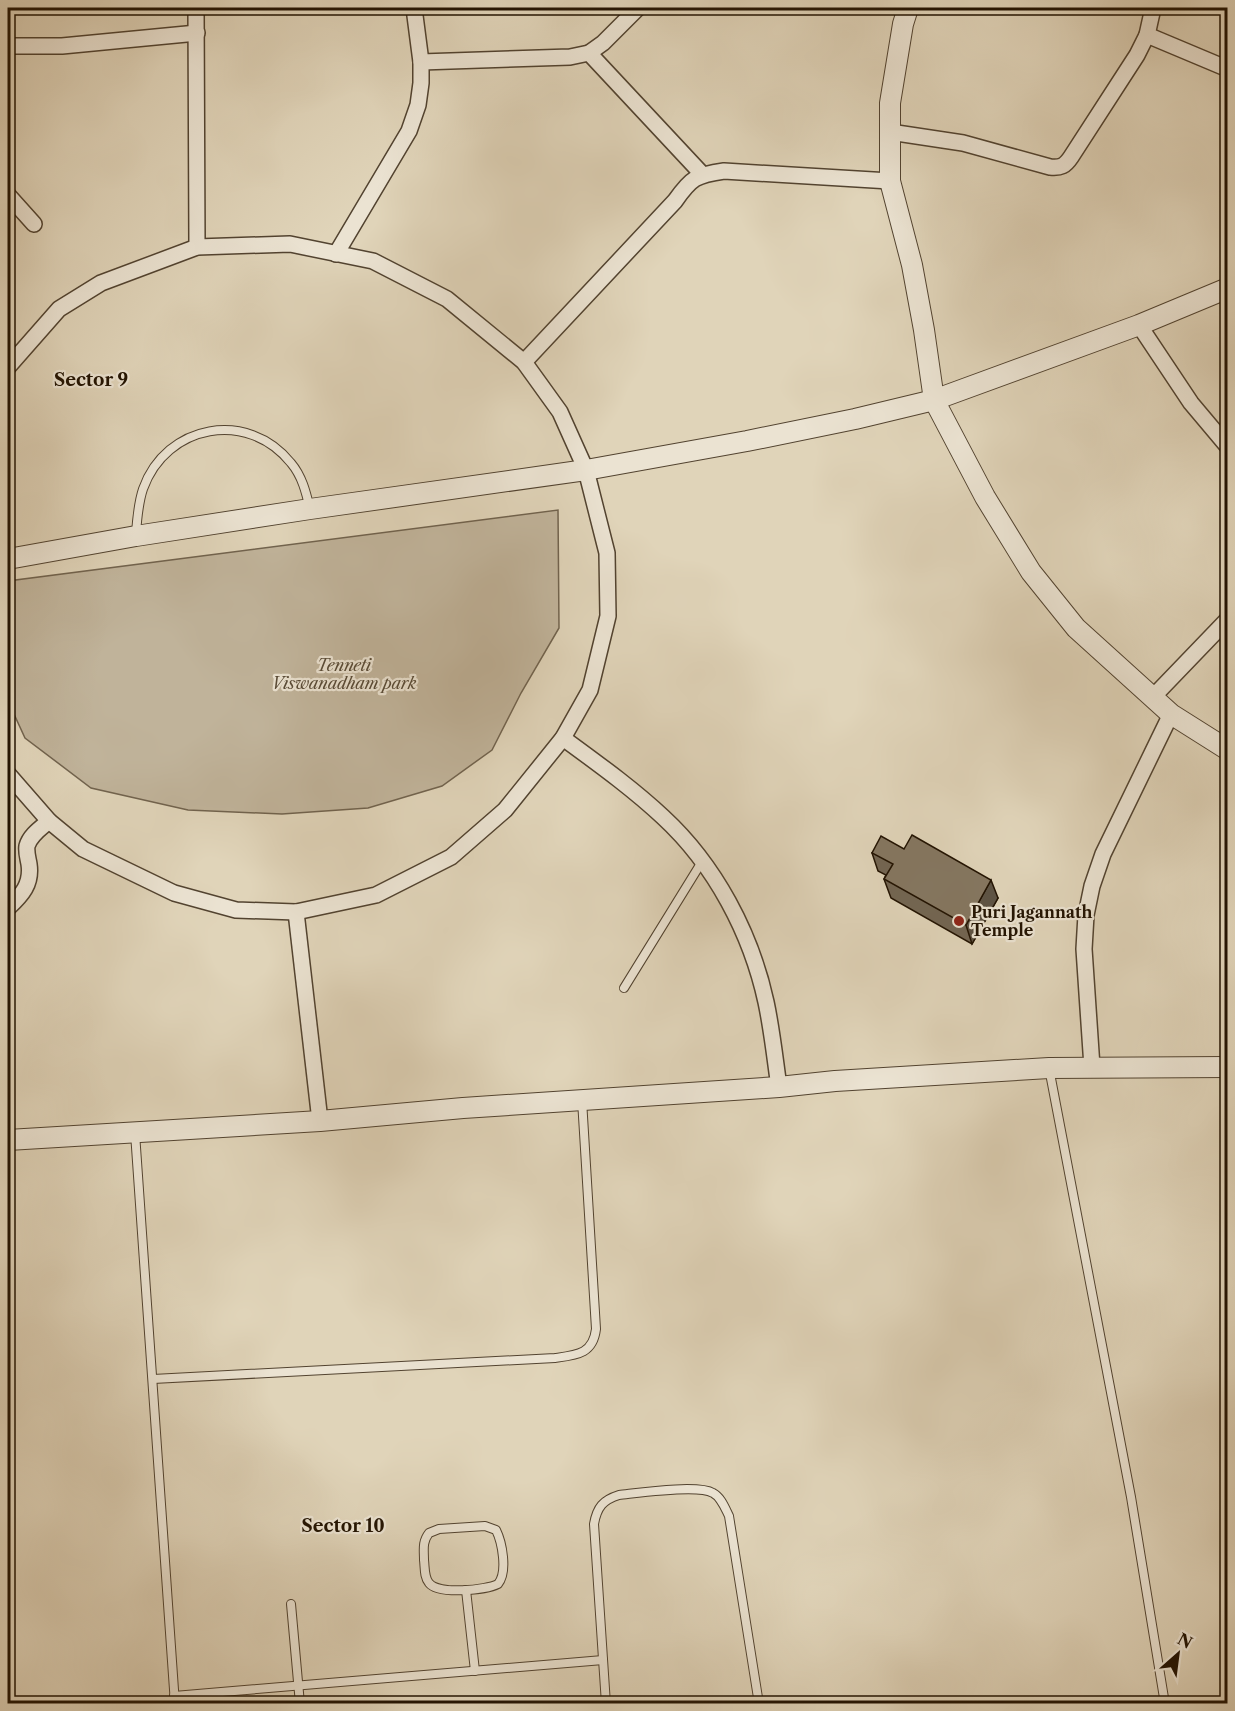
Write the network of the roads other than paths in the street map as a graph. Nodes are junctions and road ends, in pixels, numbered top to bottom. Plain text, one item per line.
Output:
1 (196, 8) edge
2 (414, 8) edge
3 (638, 8) edge
4 (908, 8) edge
5 (1153, 8) edge
6 (197, 33) junction
7 (1147, 35) junction
8 (8, 45) edge
9 (589, 53) junction
10 (421, 62) junction
11 (1227, 69) edge
12 (890, 132) junction
13 (702, 174) junction
14 (890, 181) junction
15 (8, 195) edge
16 (34, 224) dead end
17 (197, 247) junction
18 (336, 254) junction
19 (1227, 288) edge
20 (1139, 325) junction
21 (524, 362) junction
22 (8, 367) edge
23 (934, 400) junction
24 (1227, 447) edge
25 (586, 470) junction
26 (310, 509) junction
27 (136, 536) junction
28 (8, 559) edge
29 (1227, 619) edge
30 (1153, 697) junction
31 (1171, 714) junction
32 (563, 738) junction
33 (1227, 750) edge
34 (8, 774) edge
35 (49, 821) junction
36 (703, 860) junction
37 (8, 908) edge
38 (296, 912) junction
39 (624, 988) dead end
40 (1092, 1067) junction
41 (1227, 1067) edge
42 (1048, 1068) junction
43 (779, 1087) junction
44 (582, 1099) junction
45 (320, 1121) junction
46 (135, 1131) junction
47 (8, 1140) edge
48 (153, 1379) junction
49 (466, 1590) junction
50 (291, 1605) dead end
51 (603, 1660) junction
52 (476, 1671) junction
53 (298, 1685) junction
54 (175, 1700) edge
55 (300, 1704) edge
56 (606, 1704) edge
57 (759, 1704) edge
58 (1165, 1704) edge

1 - 6 street
2 - 10 street
3 - 9 street
4 - 12 street
5 - 7 street
6 - 8 street
6 - 17 street
7 - 11 street
7 - 12 street
9 - 10 street
9 - 13 street
10 - 18 street
12 - 14 street
13 - 14 street
13 - 21 street
14 - 23 street
15 - 16 street
17 - 18 street
17 - 22 street
18 - 21 street
19 - 20 street
20 - 23 street
20 - 24 street
21 - 25 street
23 - 25 street
23 - 30 street
25 - 26 street
25 - 32 street
26 - 27 street
26 - 27 lane
27 - 28 street
29 - 30 street
30 - 31 street
31 - 33 street
31 - 40 street
32 - 36 street
32 - 38 street
34 - 35 street
35 - 37 street
35 - 38 street
36 - 39 lane
36 - 43 street
38 - 45 street
40 - 41 street
40 - 42 street
42 - 43 street
42 - 58 lane
43 - 44 street
44 - 45 street
44 - 48 lane
45 - 46 street
46 - 47 street
46 - 48 lane
48 - 54 lane
49 - 49 lane
49 - 52 lane
50 - 53 lane
51 - 52 lane
51 - 56 lane
51 - 57 lane
52 - 53 lane
53 - 54 lane
53 - 55 lane

